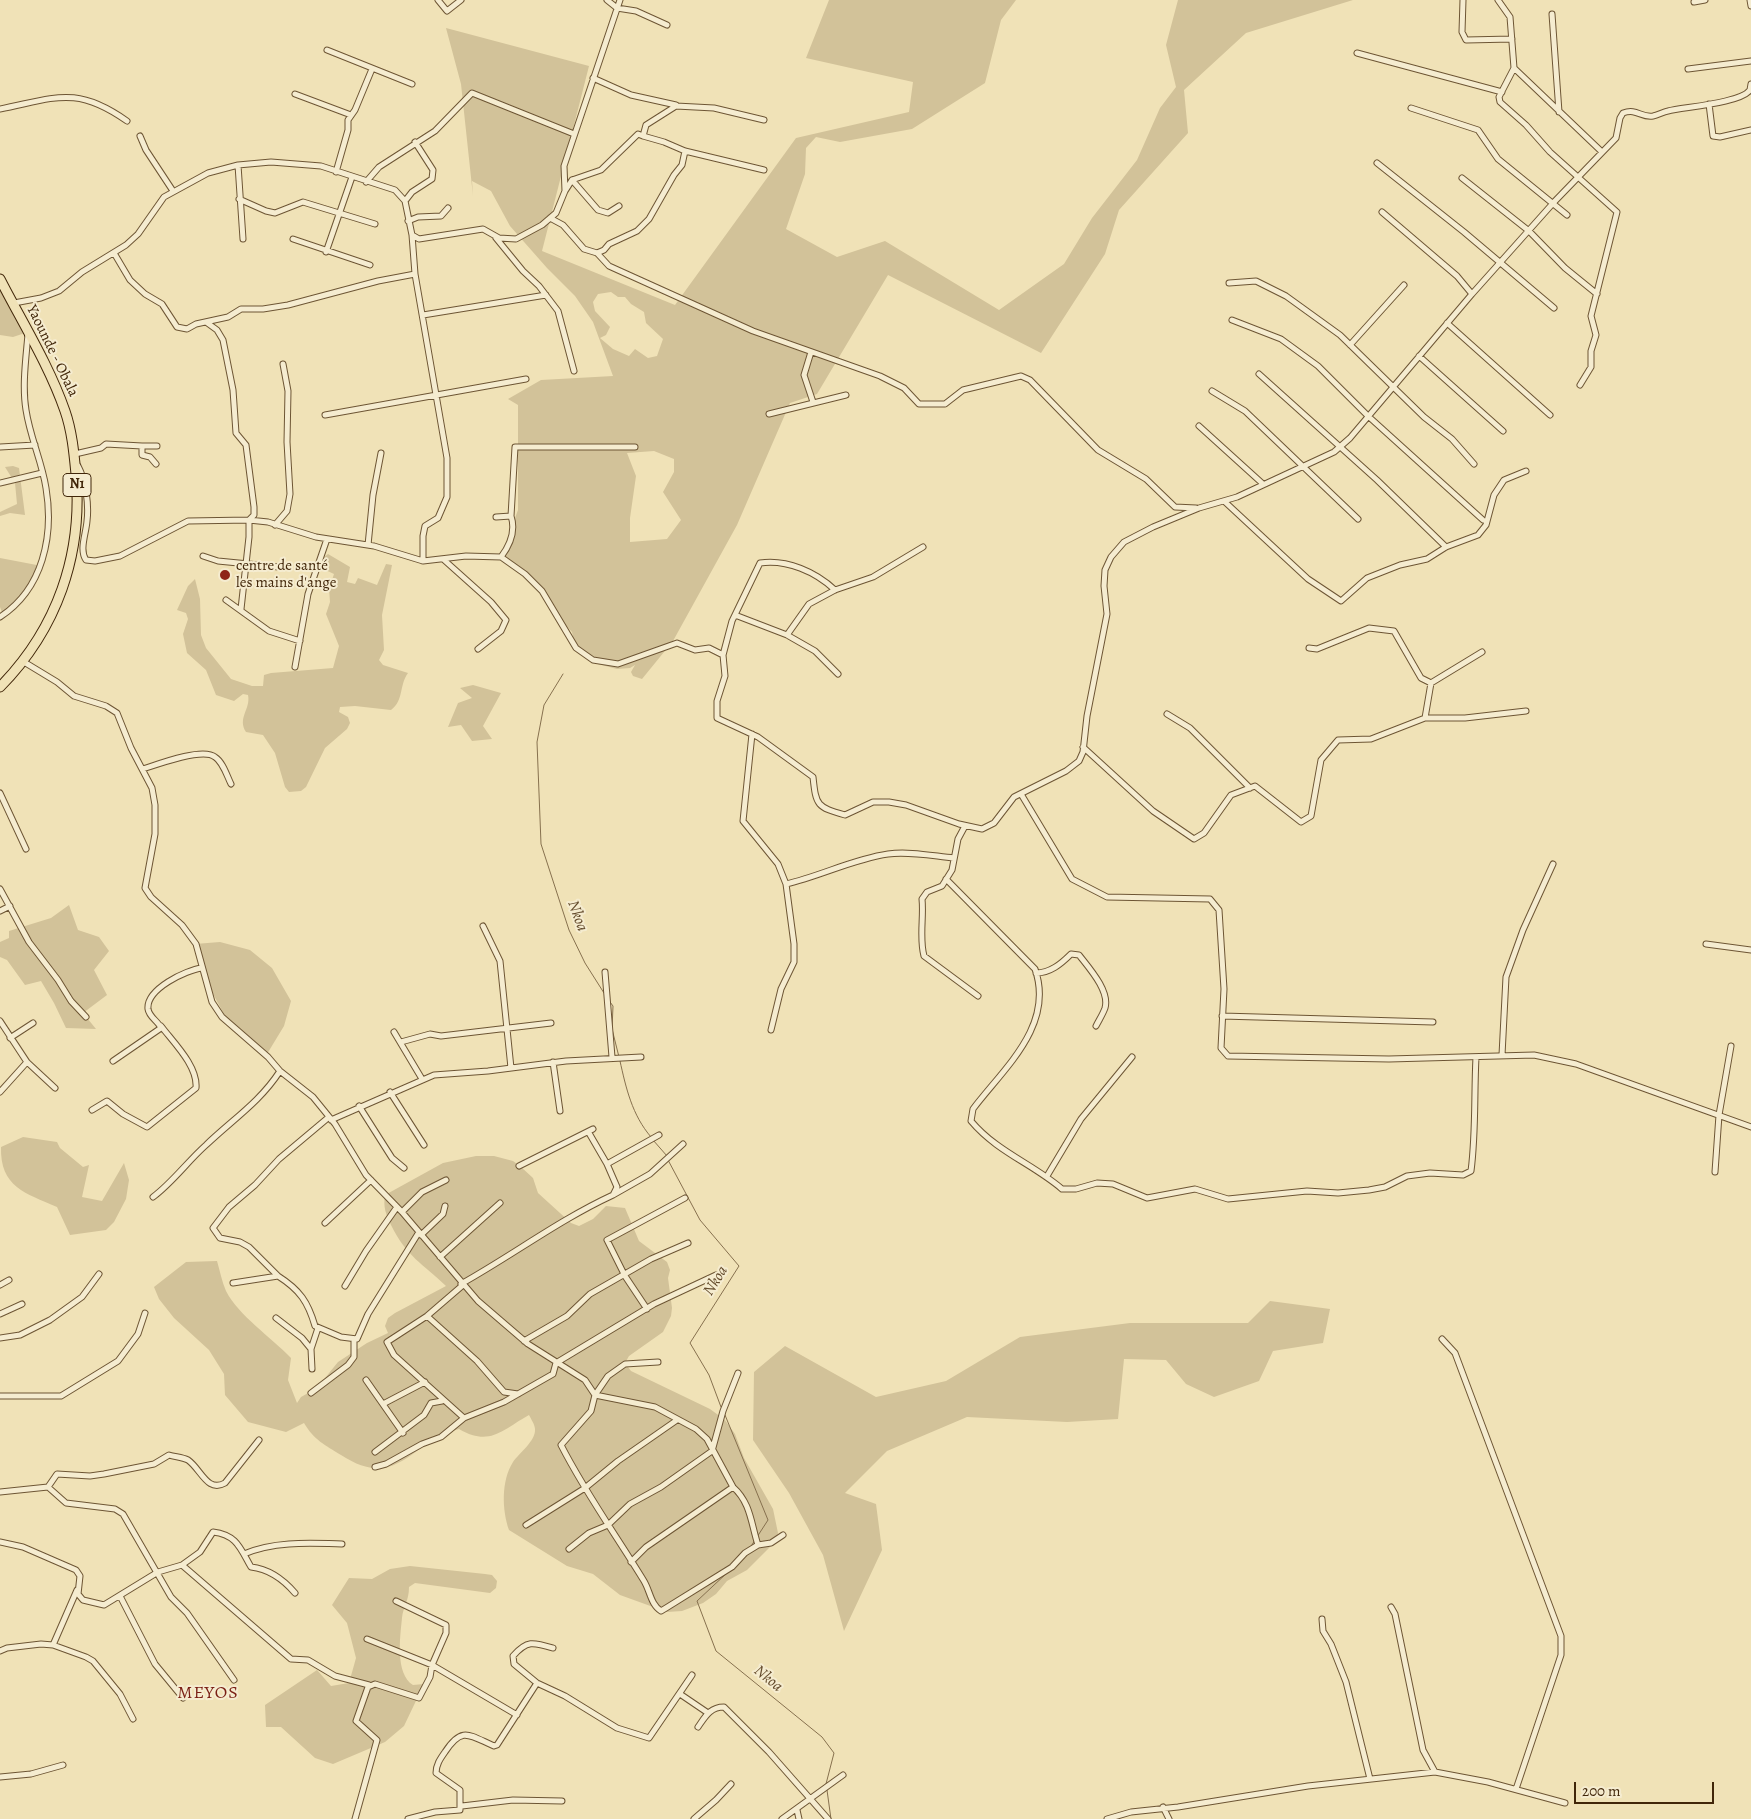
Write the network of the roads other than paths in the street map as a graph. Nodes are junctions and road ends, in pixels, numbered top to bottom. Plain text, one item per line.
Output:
1 (438, 0) edge
2 (461, 0) edge
3 (607, 0) edge
4 (620, 0) edge
5 (1464, 0) edge
6 (1498, 0) edge
7 (1705, 0) edge
8 (1750, 0) edge
9 (1694, 2) dead end
10 (1751, 6) edge
11 (617, 8) junction
12 (1552, 14) dead end
13 (667, 25) dead end
14 (1512, 39) junction
15 (327, 50) dead end
16 (1357, 53) dead end
17 (1751, 61) edge
18 (1514, 68) junction
19 (372, 69) junction
20 (1688, 69) dead end
21 (593, 78) junction
22 (412, 84) dead end
23 (1751, 84) edge
24 (1502, 92) junction
25 (296, 94) dead end
26 (1709, 104) junction
27 (676, 106) junction
28 (1411, 108) dead end
29 (0, 109) edge
30 (1559, 112) junction
31 (351, 115) junction
32 (764, 120) dead end
33 (128, 121) dead end
34 (1751, 130) edge
35 (574, 134) junction
36 (140, 136) dead end
37 (643, 136) junction
38 (416, 142) junction
39 (685, 151) junction
40 (1602, 152) junction
41 (1377, 163) dead end
42 (238, 164) junction
43 (764, 170) dead end
44 (336, 172) junction
45 (1579, 176) junction
46 (352, 177) junction
47 (1462, 178) dead end
48 (572, 180) junction
49 (366, 182) junction
50 (173, 191) junction
51 (565, 191) junction
52 (239, 199) junction
53 (405, 201) junction
54 (1553, 204) junction
55 (619, 206) dead end
56 (448, 208) dead end
57 (1382, 212) dead end
58 (340, 213) junction
59 (1567, 215) dead end
60 (550, 218) junction
61 (408, 221) junction
62 (375, 224) dead end
63 (1528, 231) junction
64 (412, 235) junction
65 (491, 235) junction
66 (243, 239) dead end
67 (293, 239) dead end
68 (326, 252) junction
69 (114, 253) junction
70 (597, 253) junction
71 (1501, 263) junction
72 (370, 265) dead end
73 (415, 274) junction
74 (0, 279) edge
75 (1229, 284) dead end
76 (1404, 285) dead end
77 (1472, 294) junction
78 (1597, 294) junction
79 (546, 295) junction
80 (14, 303) junction
81 (1554, 308) dead end
82 (423, 315) junction
83 (1232, 320) dead end
84 (206, 322) junction
85 (1447, 324) junction
86 (28, 333) junction
87 (1350, 345) junction
88 (811, 352) junction
89 (1419, 356) junction
90 (284, 364) dead end
91 (574, 371) dead end
92 (1259, 374) dead end
93 (526, 379) dead end
94 (1580, 385) dead end
95 (1392, 388) junction
96 (1212, 392) dead end
97 (846, 395) dead end
98 (436, 396) junction
99 (813, 402) junction
100 (769, 414) dead end
101 (324, 415) dead end
102 (1550, 415) dead end
103 (1368, 416) junction
104 (1199, 426) dead end
105 (1503, 431) dead end
106 (35, 445) junction
107 (142, 446) junction
108 (157, 446) dead end
109 (0, 447) edge
110 (635, 447) dead end
111 (1340, 447) junction
112 (381, 453) dead end
113 (75, 458) junction
114 (156, 464) dead end
115 (1474, 464) dead end
116 (1302, 466) junction
117 (1526, 471) dead end
118 (42, 473) junction
119 (0, 483) edge
120 (1263, 484) junction
121 (1224, 501) junction
122 (1199, 508) junction
123 (496, 516) dead end
124 (511, 516) junction
125 (1358, 519) dead end
126 (249, 520) junction
127 (1483, 520) dead end
128 (275, 525) junction
129 (327, 539) junction
130 (368, 545) junction
131 (922, 547) dead end
132 (1446, 547) junction
133 (203, 556) dead end
134 (501, 557) junction
135 (443, 559) junction
136 (424, 561) junction
137 (246, 564) junction
138 (280, 567) dead end
139 (835, 590) junction
140 (226, 600) dead end
141 (241, 608) junction
142 (735, 615) junction
143 (0, 617) edge
144 (787, 635) junction
145 (300, 641) junction
146 (478, 648) dead end
147 (1309, 648) dead end
148 (1482, 652) dead end
149 (723, 655) junction
150 (24, 662) junction
151 (295, 667) dead end
152 (838, 674) dead end
153 (1431, 683) junction
154 (0, 687) edge
155 (1526, 711) dead end
156 (1167, 714) dead end
157 (1425, 718) junction
158 (752, 734) junction
159 (1083, 747) junction
160 (143, 769) junction
161 (231, 784) dead end
162 (1250, 788) junction
163 (0, 793) edge
164 (1021, 794) junction
165 (965, 826) junction
166 (26, 849) dead end
167 (954, 858) junction
168 (1553, 864) dead end
169 (946, 880) junction
170 (786, 884) junction
171 (0, 888) edge
172 (10, 906) junction
173 (0, 911) edge
174 (482, 926) dead end
175 (1706, 944) dead end
176 (1751, 950) edge
177 (202, 968) junction
178 (605, 972) dead end
179 (1036, 973) junction
180 (978, 996) dead end
181 (1222, 1016) junction
182 (86, 1017) dead end
183 (0, 1021) edge
184 (1433, 1022) dead end
185 (33, 1023) dead end
186 (551, 1023) dead end
187 (160, 1026) junction
188 (1096, 1026) dead end
189 (507, 1029) junction
190 (772, 1030) dead end
191 (394, 1032) dead end
192 (10, 1038) junction
193 (401, 1042) junction
194 (1731, 1046) dead end
195 (1502, 1055) junction
196 (641, 1057) dead end
197 (1132, 1057) dead end
198 (1476, 1057) junction
199 (612, 1058) junction
200 (113, 1061) dead end
201 (27, 1062) junction
202 (553, 1062) junction
203 (511, 1068) junction
204 (280, 1071) junction
205 (422, 1079) junction
206 (55, 1088) dead end
207 (0, 1092) edge
208 (390, 1092) junction
209 (360, 1106) junction
210 (92, 1110) dead end
211 (560, 1111) dead end
212 (1719, 1115) junction
213 (330, 1118) junction
214 (1751, 1127) edge
215 (659, 1135) dead end
216 (683, 1144) dead end
217 (424, 1145) dead end
218 (607, 1164) junction
219 (519, 1166) dead end
220 (404, 1168) dead end
221 (1715, 1172) dead end
222 (1047, 1176) junction
223 (371, 1180) junction
224 (446, 1180) dead end
225 (613, 1195) junction
226 (153, 1198) dead end
227 (685, 1198) dead end
228 (500, 1203) dead end
229 (446, 1206) dead end
230 (397, 1207) junction
231 (402, 1212) junction
232 (325, 1223) dead end
233 (420, 1234) junction
234 (688, 1243) dead end
235 (440, 1257) junction
236 (99, 1274) dead end
237 (716, 1275) dead end
238 (278, 1276) junction
239 (625, 1276) junction
240 (9, 1280) dead end
241 (233, 1283) dead end
242 (462, 1284) junction
243 (0, 1285) edge
244 (345, 1286) dead end
245 (22, 1304) dead end
246 (647, 1309) junction
247 (145, 1313) dead end
248 (0, 1314) edge
249 (427, 1316) junction
250 (276, 1318) dead end
251 (318, 1328) junction
252 (0, 1338) edge
253 (354, 1339) junction
254 (1442, 1339) dead end
255 (524, 1341) junction
256 (312, 1349) junction
257 (658, 1362) dead end
258 (556, 1363) junction
259 (312, 1369) dead end
260 (738, 1373) dead end
261 (366, 1380) dead end
262 (425, 1382) junction
263 (311, 1393) dead end
264 (518, 1394) junction
265 (595, 1395) junction
266 (0, 1396) edge
267 (442, 1401) junction
268 (383, 1404) junction
269 (464, 1418) junction
270 (677, 1420) junction
271 (403, 1433) junction
272 (259, 1440) dead end
273 (375, 1452) dead end
274 (712, 1452) junction
275 (376, 1467) dead end
276 (48, 1487) junction
277 (733, 1487) junction
278 (585, 1488) junction
279 (0, 1492) edge
280 (526, 1525) dead end
281 (608, 1525) junction
282 (783, 1535) dead end
283 (0, 1542) edge
284 (342, 1544) dead end
285 (758, 1545) junction
286 (569, 1548) dead end
287 (244, 1554) junction
288 (631, 1562) junction
289 (182, 1565) junction
290 (158, 1572) junction
291 (77, 1589) junction
292 (294, 1594) dead end
293 (120, 1596) junction
294 (396, 1601) dead end
295 (1391, 1607) dead end
296 (1322, 1619) dead end
297 (367, 1639) dead end
298 (54, 1645) junction
299 (553, 1648) dead end
300 (0, 1651) edge
301 (432, 1665) junction
302 (692, 1675) dead end
303 (234, 1680) dead end
304 (537, 1683) junction
305 (369, 1686) junction
306 (680, 1694) junction
307 (183, 1698) dead end
308 (708, 1713) junction
309 (516, 1715) junction
310 (133, 1719) dead end
311 (698, 1727) dead end
312 (63, 1765) dead end
313 (1435, 1772) junction
314 (843, 1775) dead end
315 (0, 1777) edge
316 (1370, 1779) junction
317 (731, 1784) dead end
318 (1516, 1790) junction
319 (810, 1798) junction
320 (562, 1801) dead end
321 (1565, 1803) dead end
322 (462, 1806) junction
323 (1163, 1807) junction
324 (796, 1810) junction
325 (355, 1819) edge
326 (408, 1819) edge
327 (694, 1819) edge
328 (782, 1819) edge
329 (799, 1819) edge
330 (828, 1819) edge
331 (1107, 1819) edge
332 (1169, 1819) edge

1 - 2 street
3 - 11 street
4 - 11 street
5 - 14 street
6 - 14 street
7 - 9 street
8 - 10 street
11 - 13 street
11 - 21 street
12 - 30 street
14 - 18 street
15 - 19 street
16 - 24 street
17 - 20 street
18 - 24 street
18 - 30 street
19 - 22 street
19 - 31 street
21 - 27 street
21 - 35 street
23 - 26 street
24 - 45 street
25 - 31 street
26 - 34 street
26 - 40 street
27 - 32 street
27 - 37 street
28 - 54 street
29 - 33 street
30 - 40 street
31 - 44 street
35 - 38 street
35 - 51 street
36 - 50 street
37 - 39 street
37 - 48 street
38 - 49 street
38 - 53 street
39 - 43 street
39 - 70 street
40 - 45 street
41 - 71 street
42 - 44 street
42 - 50 street
42 - 52 street
44 - 46 street
45 - 54 street
45 - 78 street
46 - 49 street
46 - 58 street
47 - 63 street
48 - 51 street
48 - 55 street
49 - 53 street
50 - 69 street
51 - 60 street
52 - 58 street
52 - 66 street
53 - 61 street
54 - 59 street
54 - 63 street
56 - 61 street
57 - 77 street
58 - 62 street
58 - 68 street
60 - 65 street
60 - 70 street
61 - 64 street
63 - 71 street
63 - 78 street
64 - 65 street
64 - 73 street
65 - 79 street
67 - 68 street
68 - 72 street
69 - 80 street
69 - 84 street
70 - 88 street
71 - 77 street
71 - 81 street
73 - 82 street
73 - 84 street
74 - 80 highway, Yaounde - Obala / N1
75 - 87 street
76 - 87 street
77 - 85 street
78 - 94 street
79 - 82 street
79 - 91 street
80 - 86 highway, Yaounde - Obala / N1
82 - 98 street
83 - 103 street
84 - 126 street
85 - 89 street
85 - 102 street
86 - 106 street
86 - 113 highway, Yaounde - Obala / N1
87 - 95 street
88 - 99 street
88 - 122 street
89 - 95 street
89 - 105 street
90 - 128 street
92 - 111 street
93 - 98 street
95 - 103 street
95 - 115 street
96 - 116 street
97 - 99 street
98 - 101 street
98 - 136 street
99 - 100 street
103 - 111 street
103 - 127 street
104 - 120 street
106 - 109 street
106 - 118 street
107 - 108 street
107 - 113 street
107 - 114 street
110 - 124 street
111 - 116 street
111 - 132 street
112 - 130 street
113 - 126 street
113 - 150 highway, Yaounde - Obala / N1
116 - 120 street
116 - 125 street
117 - 132 street
118 - 119 street
118 - 143 street
120 - 121 street
121 - 122 street
121 - 132 street
122 - 159 street
123 - 124 street
124 - 134 street
126 - 128 street
126 - 137 street
128 - 129 street
129 - 130 street
129 - 145 street
130 - 136 street
131 - 139 street
133 - 137 street
134 - 135 street
134 - 149 street
135 - 136 street
135 - 146 street
137 - 138 street
137 - 141 street
139 - 142 street
139 - 144 street
140 - 141 street
141 - 145 street
142 - 144 street
142 - 149 street
144 - 152 street
145 - 151 street
147 - 153 street
148 - 153 street
149 - 158 street
150 - 154 highway, Yaounde - Obala / N1
150 - 160 street
153 - 157 street
155 - 157 street
156 - 162 street
157 - 162 street
158 - 165 street
158 - 170 street
159 - 162 street
159 - 164 street
160 - 161 street
160 - 177 street
163 - 166 street
164 - 165 street
164 - 181 street
165 - 167 street
167 - 169 street
167 - 170 street
168 - 195 street
169 - 179 street
169 - 180 street
170 - 190 street
171 - 172 street
172 - 173 street
172 - 182 street
174 - 189 street
175 - 176 street
177 - 187 street
177 - 204 street
178 - 199 street
179 - 188 street
179 - 222 street
181 - 184 street
181 - 198 street
183 - 192 street
185 - 192 street
186 - 189 street
187 - 200 street
187 - 210 street
189 - 193 street
189 - 203 street
191 - 193 street
192 - 201 street
193 - 205 street
194 - 212 street
195 - 198 street
195 - 212 street
196 - 199 street
197 - 222 street
198 - 222 street
199 - 202 street
201 - 206 street
201 - 207 street
202 - 203 street
202 - 211 street
203 - 205 street
204 - 213 street
204 - 226 street
205 - 208 street
208 - 209 street
208 - 217 street
209 - 213 street
209 - 220 street
212 - 214 street
212 - 221 street
213 - 223 street
213 - 238 street
215 - 218 street
216 - 225 street
218 - 219 street
218 - 225 street
223 - 230 street
223 - 232 street
224 - 231 street
225 - 242 street
227 - 239 street
228 - 235 street
229 - 233 street
230 - 231 street
230 - 244 street
231 - 233 street
233 - 235 street
233 - 253 street
234 - 239 street
235 - 242 street
236 - 252 street
237 - 246 street
238 - 241 street
238 - 251 street
239 - 246 street
239 - 255 street
240 - 243 street
242 - 249 street
242 - 255 street
245 - 248 street
246 - 258 street
247 - 266 street
249 - 262 street
249 - 264 street
250 - 256 street
251 - 253 street
251 - 256 street
253 - 263 street
254 - 318 street
255 - 258 street
256 - 259 street
257 - 265 street
258 - 264 street
258 - 265 street
260 - 274 street
261 - 268 street
262 - 267 street
262 - 268 street
264 - 269 street
265 - 270 street
265 - 278 street
267 - 269 street
267 - 271 street
268 - 271 street
269 - 275 street
270 - 274 street
270 - 278 street
271 - 273 street
272 - 276 street
274 - 277 street
274 - 281 street
276 - 279 street
276 - 290 street
277 - 285 street
277 - 288 street
278 - 280 street
278 - 281 street
281 - 286 street
281 - 288 street
282 - 285 street
283 - 291 street
284 - 287 street
285 - 288 street
287 - 289 street
287 - 292 street
289 - 290 street
289 - 305 street
290 - 293 street
290 - 303 street
291 - 293 street
291 - 298 street
293 - 307 street
294 - 301 street
295 - 313 street
296 - 316 street
297 - 301 street
298 - 300 street
298 - 310 street
299 - 304 street
301 - 305 street
301 - 309 street
302 - 306 street
304 - 306 street
304 - 309 street
305 - 325 street
306 - 308 street
308 - 311 street
308 - 319 street
309 - 322 street
312 - 315 street
313 - 316 street
313 - 318 street
314 - 319 street
316 - 323 street
317 - 327 street
318 - 321 street
319 - 324 street
319 - 330 street
320 - 322 street
322 - 326 street
323 - 331 street
323 - 332 street
324 - 328 street
324 - 329 street

